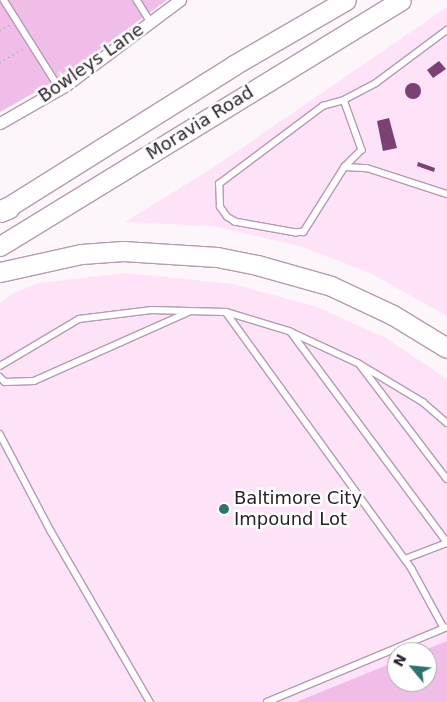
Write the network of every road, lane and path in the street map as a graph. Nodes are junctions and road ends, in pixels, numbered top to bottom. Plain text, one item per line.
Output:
1 (4, 0) edge
2 (137, 0) edge
3 (180, 0) edge
4 (325, 0) edge
5 (346, 0) edge
6 (401, 0) edge
7 (16, 21) junction
8 (150, 22) junction
9 (447, 30) edge
10 (0, 31) edge
11 (31, 44) junction
12 (0, 64) edge
13 (234, 65) junction
14 (60, 89) junction
15 (344, 100) junction
16 (0, 123) edge
17 (344, 167) junction
18 (447, 194) edge
19 (3, 210) edge
20 (0, 246) edge
21 (0, 272) edge
22 (192, 311) junction
23 (226, 312) junction
24 (290, 331) junction
25 (447, 348) edge
26 (358, 363) junction
27 (0, 366) edge
28 (0, 377) edge
29 (447, 424) edge
30 (0, 434) edge
31 (447, 479) edge
32 (447, 543) edge
33 (406, 560) junction
34 (446, 628) edge
35 (150, 702) edge
36 (267, 702) edge

1 - 7 lane
2 - 8 lane
3 - 8 street, Bowleys Lane
4 - 13 main road
5 - 13 main road, Moravia Road
6 - 20 main road, Moravia Road
7 - 10 path
7 - 11 lane
8 - 14 street, Bowleys Lane
9 - 15 lane
11 - 12 path
11 - 14 lane
13 - 19 main road, Moravia Road
14 - 16 street, Bowleys Lane
15 - 17 lane
15 - 17 lane
17 - 18 lane
21 - 25 main road
22 - 23 lane
22 - 27 lane
22 - 28 lane
23 - 24 lane
23 - 33 lane
24 - 26 lane
24 - 32 lane
26 - 29 lane
26 - 31 lane
30 - 35 lane
32 - 33 lane
33 - 34 lane
34 - 36 lane

